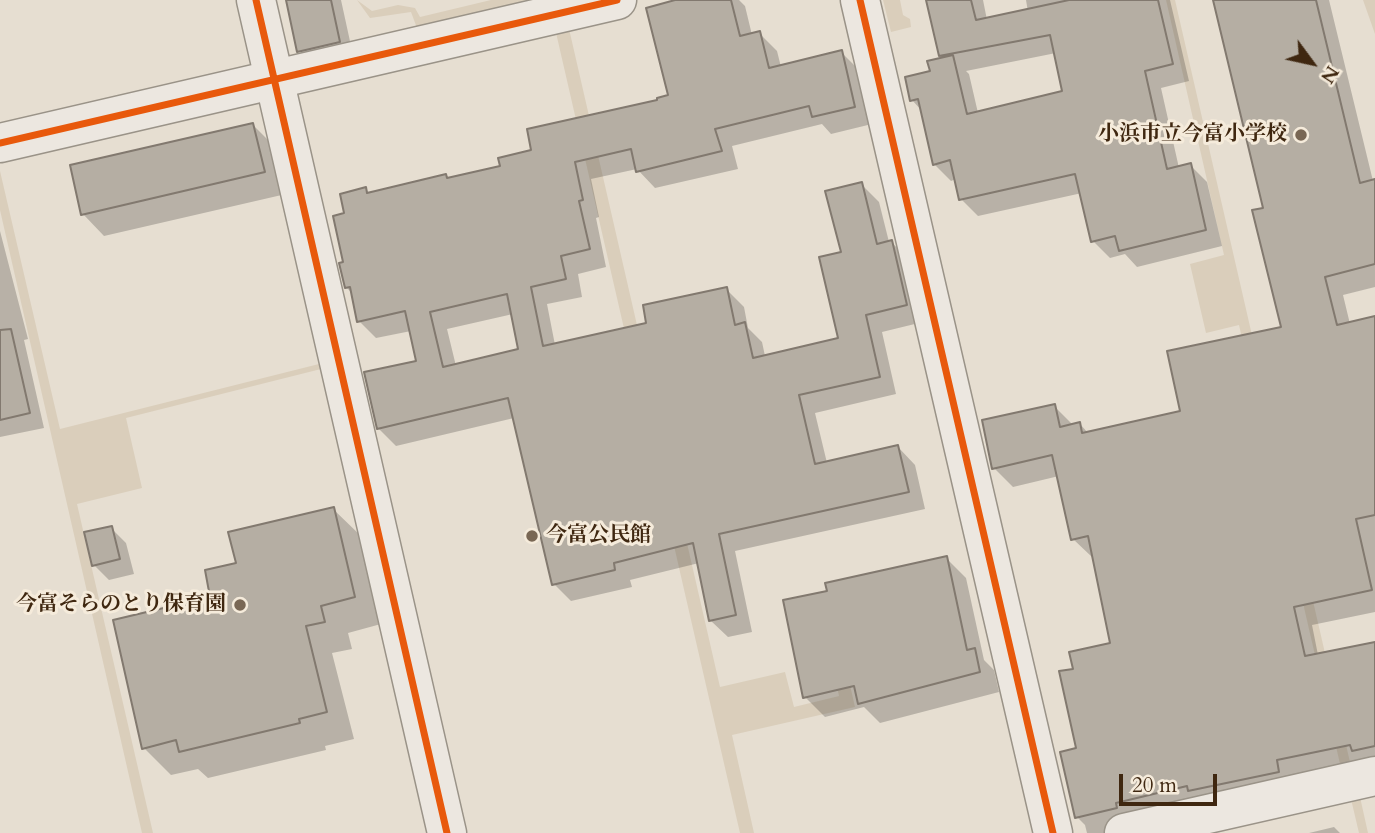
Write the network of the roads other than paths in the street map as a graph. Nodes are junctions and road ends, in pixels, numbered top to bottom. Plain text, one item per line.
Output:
1 (256, 0) edge
2 (617, 0) edge
3 (860, 0) edge
4 (274, 80) junction
5 (0, 144) edge
6 (1375, 776) edge
7 (447, 833) edge
8 (1053, 833) edge
9 (1124, 833) edge

1 - 4 street
2 - 4 street
3 - 8 street
4 - 5 street
4 - 7 street
6 - 9 street

